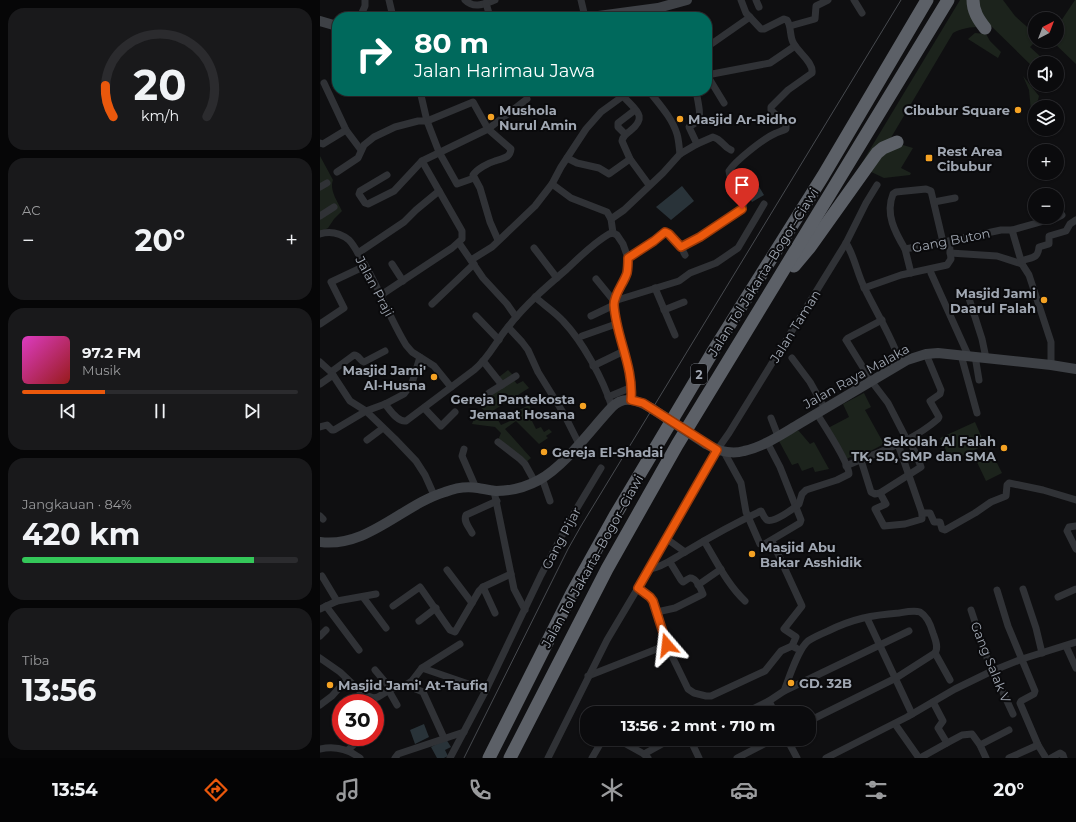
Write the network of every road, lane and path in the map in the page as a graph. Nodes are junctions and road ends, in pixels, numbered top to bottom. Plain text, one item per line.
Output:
1 (366, 0) edge
2 (389, 0) edge
3 (465, 0) edge
4 (495, 0) edge
5 (581, 0) edge
6 (686, 0) edge
7 (741, 0) edge
8 (756, 0) edge
9 (828, 0) edge
10 (854, 0) edge
11 (927, 0) edge
12 (948, 0) edge
13 (973, 0) edge
14 (486, 3) junction
15 (759, 7) dead end
16 (362, 12) edge
17 (392, 12) edge
18 (489, 12) edge
19 (583, 12) edge
20 (652, 12) edge
21 (862, 13) dead end
22 (750, 17) junction
23 (320, 21) edge
24 (332, 25) edge
25 (790, 26) junction
26 (985, 28) dead end
27 (712, 44) edge
28 (795, 46) junction
29 (712, 74) edge
30 (324, 83) dead end
31 (712, 83) edge
32 (421, 96) edge
33 (623, 96) joint
34 (653, 96) edge
35 (697, 96) edge
36 (527, 99) dead end
37 (724, 103) dead end
38 (635, 110) junction
39 (427, 121) junction
40 (488, 129) junction
41 (346, 130) junction
42 (625, 134) junction
43 (896, 142) dead end
44 (322, 144) edge
45 (697, 144) junction
46 (361, 150) junction
47 (731, 150) dead end
48 (439, 152) junction
49 (680, 154) junction
50 (567, 158) junction
51 (630, 159) junction
52 (422, 161) junction
53 (337, 172) dead end
54 (387, 175) dead end
55 (474, 178) junction
56 (327, 183) dead end
57 (552, 184) junction
58 (650, 185) junction
59 (877, 185) dead end
60 (320, 187) edge
61 (439, 191) junction
62 (955, 198) dead end
63 (934, 202) junction
64 (764, 204) dead end
65 (334, 207) dead end
66 (320, 216) edge
67 (611, 219) junction
68 (1076, 220) edge
69 (1036, 224) edge
70 (1012, 230) junction
71 (612, 233) junction
72 (320, 234) edge
73 (498, 240) junction
74 (946, 242) junction
75 (459, 243) junction
76 (846, 244) junction
77 (681, 247) junction
78 (534, 248) dead end
79 (905, 248) junction
80 (950, 253) junction
81 (358, 254) junction
82 (685, 255) dead end
83 (628, 258) junction
84 (473, 262) junction
85 (1022, 262) junction
86 (392, 264) dead end
87 (365, 266) junction
88 (911, 273) junction
89 (931, 273) dead end
90 (557, 278) junction
91 (596, 279) dead end
92 (403, 280) junction
93 (778, 280) junction
94 (655, 288) junction
95 (864, 288) junction
96 (967, 292) dead end
97 (381, 295) junction
98 (535, 297) junction
99 (684, 302) dead end
100 (614, 303) junction
101 (432, 304) dead end
102 (664, 310) junction
103 (476, 316) dead end
104 (591, 316) dead end
105 (516, 317) junction
106 (882, 320) junction
107 (320, 324) edge
108 (616, 324) junction
109 (508, 326) junction
110 (675, 335) dead end
111 (582, 336) dead end
112 (499, 340) junction
113 (385, 351) dead end
114 (624, 351) junction
115 (926, 354) junction
116 (968, 355) junction
117 (420, 357) junction
118 (792, 358) dead end
119 (986, 358) junction
120 (320, 362) edge
121 (483, 362) junction
122 (901, 364) junction
123 (1051, 365) junction
124 (593, 366) junction
125 (1076, 369) edge
126 (332, 374) junction
127 (516, 376) dead end
128 (979, 380) dead end
129 (872, 382) junction
130 (320, 384) edge
131 (502, 385) junction
132 (451, 387) junction
133 (632, 387) junction
134 (489, 393) dead end
135 (631, 400) junction
136 (610, 402) junction
137 (385, 404) junction
138 (424, 408) junction
139 (366, 411) junction
140 (821, 411) junction
141 (455, 412) dead end
142 (976, 413) dead end
143 (771, 418) dead end
144 (320, 427) edge
145 (383, 428) junction
146 (778, 436) junction
147 (367, 440) dead end
148 (908, 440) junction
149 (498, 442) dead end
150 (767, 442) junction
151 (579, 444) junction
152 (898, 444) junction
153 (464, 449) dead end
154 (720, 451) junction
155 (861, 460) junction
156 (846, 466) junction
157 (602, 468) dead end
158 (908, 475) junction
159 (539, 480) junction
160 (476, 488) junction
161 (880, 493) junction
162 (434, 495) junction
163 (496, 496) junction
164 (1076, 500) edge
165 (550, 501) dead end
166 (796, 507) junction
167 (922, 513) junction
168 (748, 517) junction
169 (1076, 526) edge
170 (472, 533) dead end
171 (667, 539) junction
172 (704, 541) junction
173 (772, 541) junction
174 (320, 542) edge
175 (1076, 548) edge
176 (685, 552) junction
177 (670, 562) junction
178 (650, 569) junction
179 (721, 569) junction
180 (448, 570) dead end
181 (511, 574) junction
182 (322, 576) dead end
183 (698, 585) junction
184 (483, 587) junction
185 (638, 588) junction
186 (1023, 589) dead end
187 (1076, 589) edge
188 (996, 590) dead end
189 (376, 594) dead end
190 (1058, 596) dead end
191 (364, 597) junction
192 (337, 601) junction
193 (745, 601) dead end
194 (472, 603) junction
195 (393, 606) dead end
196 (323, 608) edge
197 (436, 608) junction
198 (525, 610) junction
199 (971, 610) dead end
200 (657, 612) junction
201 (495, 613) dead end
202 (867, 618) junction
203 (419, 621) dead end
204 (386, 628) dead end
205 (326, 630) dead end
206 (909, 631) dead end
207 (320, 636) edge
208 (1076, 642) edge
209 (460, 644) dead end
210 (667, 645) junction
211 (880, 645) junction
212 (792, 646) junction
213 (1066, 646) junction
214 (359, 650) dead end
215 (801, 651) junction
216 (1042, 652) junction
217 (935, 653) junction
218 (320, 658) edge
219 (1022, 659) junction
220 (1074, 660) edge
221 (422, 668) junction
222 (1076, 668) edge
223 (375, 670) dead end
224 (992, 671) junction
225 (588, 676) junction
226 (896, 678) junction
227 (347, 679) junction
228 (950, 680) dead end
229 (406, 685) junction
230 (390, 690) junction
231 (486, 690) junction
232 (784, 691) junction
233 (769, 701) junction
234 (933, 702) junction
235 (320, 705) edge
236 (397, 705) dead end
237 (759, 706) edge
238 (771, 706) edge
239 (912, 714) junction
240 (1013, 714) dead end
241 (816, 718) edge
242 (895, 724) junction
243 (1008, 730) dead end
244 (464, 732) junction
245 (444, 738) junction
246 (946, 743) junction
247 (980, 745) junction
248 (1038, 745) junction
249 (352, 746) edge
250 (599, 746) edge
251 (629, 746) edge
252 (661, 746) edge
253 (694, 746) edge
254 (761, 746) edge
255 (791, 746) edge
256 (320, 749) edge
257 (348, 750) junction
258 (837, 755) edge
259 (646, 756) edge
260 (360, 758) edge
261 (395, 758) edge
262 (450, 758) edge
263 (489, 758) edge
264 (510, 758) edge
265 (548, 758) edge
266 (592, 758) edge
267 (699, 758) edge
268 (738, 758) edge
269 (797, 758) edge
270 (826, 758) edge
271 (920, 758) edge
272 (986, 758) edge
273 (1009, 758) edge
274 (1046, 758) edge
275 (1051, 758) edge
276 (1064, 758) edge

1 - 16 street
2 - 17 street
3 - 14 street
4 - 14 street
5 - 19 street
6 - 20 street
7 - 22 street
8 - 15 street
9 - 25 street
10 - 21 street
11 - 263 highway, Jalan Tol Jakarta–Bogor–Ciawi / 2
12 - 93 highway, Jalan Tol Jakarta–Bogor–Ciawi / 2
13 - 26 highway
14 - 18 street
22 - 25 street
22 - 27 street
23 - 24 street
25 - 28 street
28 - 29 street
28 - 77 street
30 - 41 street
31 - 37 street
32 - 39 street
33 - 38 street
33 - 50 street
34 - 49 street
35 - 45 street
36 - 40 street
38 - 42 street
38 - 42 street
39 - 40 street
39 - 46 street
39 - 48 street
40 - 48 street
40 - 55 street
41 - 44 street
41 - 46 street
42 - 51 street
43 - 93 highway
45 - 47 street
45 - 49 street
46 - 53 street
48 - 52 street
48 - 55 street
49 - 58 street
50 - 51 street
50 - 57 street
51 - 58 street
52 - 54 street
52 - 61 street
55 - 73 street
56 - 60 street
57 - 67 street
57 - 73 street
58 - 67 street
59 - 76 street, Jalan Taman
61 - 75 street
61 - 81 street
62 - 63 street
63 - 74 street
63 - 79 street
64 - 94 street
65 - 66 street
67 - 71 street
68 - 85 street
69 - 70 street, Gang Buton
70 - 74 street, Gang Buton
70 - 85 street
71 - 83 street
71 - 90 street
72 - 81 street, Jalan Praji
73 - 84 street
74 - 79 street, Gang Buton
74 - 80 street
75 - 84 street
75 - 92 street
76 - 95 street
76 - 154 street, Jalan Taman
77 - 82 street
77 - 83 street
78 - 90 street
79 - 88 street, Gang Buton
80 - 85 street
80 - 88 street
81 - 87 street, Jalan Praji
83 - 100 street
84 - 101 street
84 - 105 street
85 - 123 street
86 - 92 street
87 - 97 street, Jalan Praji
87 - 107 street
88 - 95 street, Gang Buton
89 - 116 street
90 - 98 street
91 - 100 street
92 - 97 street
93 - 264 highway, Jalan Tol Jakarta–Bogor–Ciawi / 2
94 - 100 street
94 - 102 street
95 - 106 street
96 - 119 street
97 - 117 street, Jalan Praji
98 - 105 street
98 - 124 street
99 - 102 street
100 - 104 street
100 - 108 street
102 - 110 street
103 - 112 street
105 - 109 street
106 - 122 street
106 - 129 street
108 - 111 street
108 - 114 street
109 - 112 street
109 - 151 street
112 - 121 street
113 - 126 street
114 - 124 street
114 - 133 street
115 - 116 street, Jalan Raya Malaka
115 - 122 street, Jalan Raya Malaka
115 - 148 street
116 - 119 street, Jalan Raya Malaka
116 - 128 street
116 - 142 street
117 - 132 street, Jalan Praji
117 - 137 street
118 - 140 street
119 - 123 street, Jalan Raya Malaka
120 - 126 street
121 - 131 street
121 - 132 street
122 - 129 street, Jalan Raya Malaka
123 - 125 street, Jalan Raya Malaka
124 - 136 street
126 - 130 street
126 - 139 street
127 - 131 street
129 - 140 street, Jalan Raya Malaka
129 - 148 street
131 - 134 street
132 - 138 street
133 - 135 street
133 - 136 street
135 - 136 street
135 - 154 street, Jalan Raya Malaka, bridge
136 - 151 street
137 - 138 street
137 - 139 street
138 - 141 street
139 - 144 street
139 - 145 street
140 - 146 street, Jalan Raya Malaka
140 - 156 street
143 - 146 street
145 - 147 street
145 - 162 street
146 - 150 street, Jalan Raya Malaka
148 - 152 street
148 - 158 street
149 - 159 street
150 - 154 street, Jalan Raya Malaka
150 - 166 street
151 - 159 street
152 - 155 street
152 - 158 street
153 - 160 street
154 - 168 street
154 - 171 street, Jalan Taman
155 - 156 street
155 - 161 street
156 - 166 street
157 - 198 street, Gang Pijar
158 - 161 street
158 - 167 street
159 - 163 street
159 - 165 street
160 - 162 street
160 - 163 street
161 - 167 street
162 - 174 street
163 - 170 street
163 - 181 street
164 - 167 street
166 - 168 street
166 - 173 street
168 - 172 street
168 - 173 street
169 - 175 street
171 - 176 street
171 - 178 street, Jalan Taman
172 - 176 street
172 - 179 street
173 - 212 street
176 - 177 street
177 - 178 street
177 - 183 street
178 - 185 street, Jalan Taman
179 - 183 street
179 - 193 street
180 - 194 street
181 - 184 street
181 - 198 street
182 - 192 street
183 - 200 street
184 - 194 street
184 - 201 street
185 - 200 street
185 - 225 street, Jalan Taman
186 - 216 street
187 - 190 street
188 - 219 street
189 - 191 street
191 - 192 street
191 - 204 street
192 - 196 street
194 - 197 street
195 - 197 street
196 - 214 street
197 - 203 street
198 - 231 street, Gang Pijar
199 - 224 street, Gang Salak V
200 - 210 street
202 - 211 street
202 - 215 street
202 - 217 street
205 - 207 street
206 - 211 street
208 - 213 street
209 - 221 street
210 - 212 street
210 - 225 street
211 - 226 street
211 - 232 street
212 - 215 street
213 - 216 street
213 - 220 street
215 - 232 street
216 - 219 street
217 - 226 street
217 - 228 street
218 - 227 street
219 - 224 street
219 - 248 street
220 - 222 street
221 - 229 street
221 - 231 street
223 - 230 street
224 - 234 street
224 - 240 street, Gang Salak V
225 - 265 street, Jalan Taman
226 - 239 street
226 - 241 street
227 - 230 street
227 - 235 street
229 - 230 street
229 - 245 street
230 - 236 street
231 - 244 street, Gang Pijar
232 - 233 street
233 - 237 street
233 - 238 street
234 - 239 street
234 - 246 street
239 - 242 street
242 - 258 street
242 - 271 street
243 - 247 street
244 - 245 street
244 - 262 street, Gang Pijar
245 - 261 street
246 - 247 street
246 - 271 street
247 - 272 street
248 - 273 street
248 - 274 street
249 - 257 street
250 - 266 street
251 - 259 street
252 - 259 street
253 - 267 street
254 - 268 street
255 - 269 street
256 - 257 street
257 - 260 street
258 - 270 street
275 - 276 street

